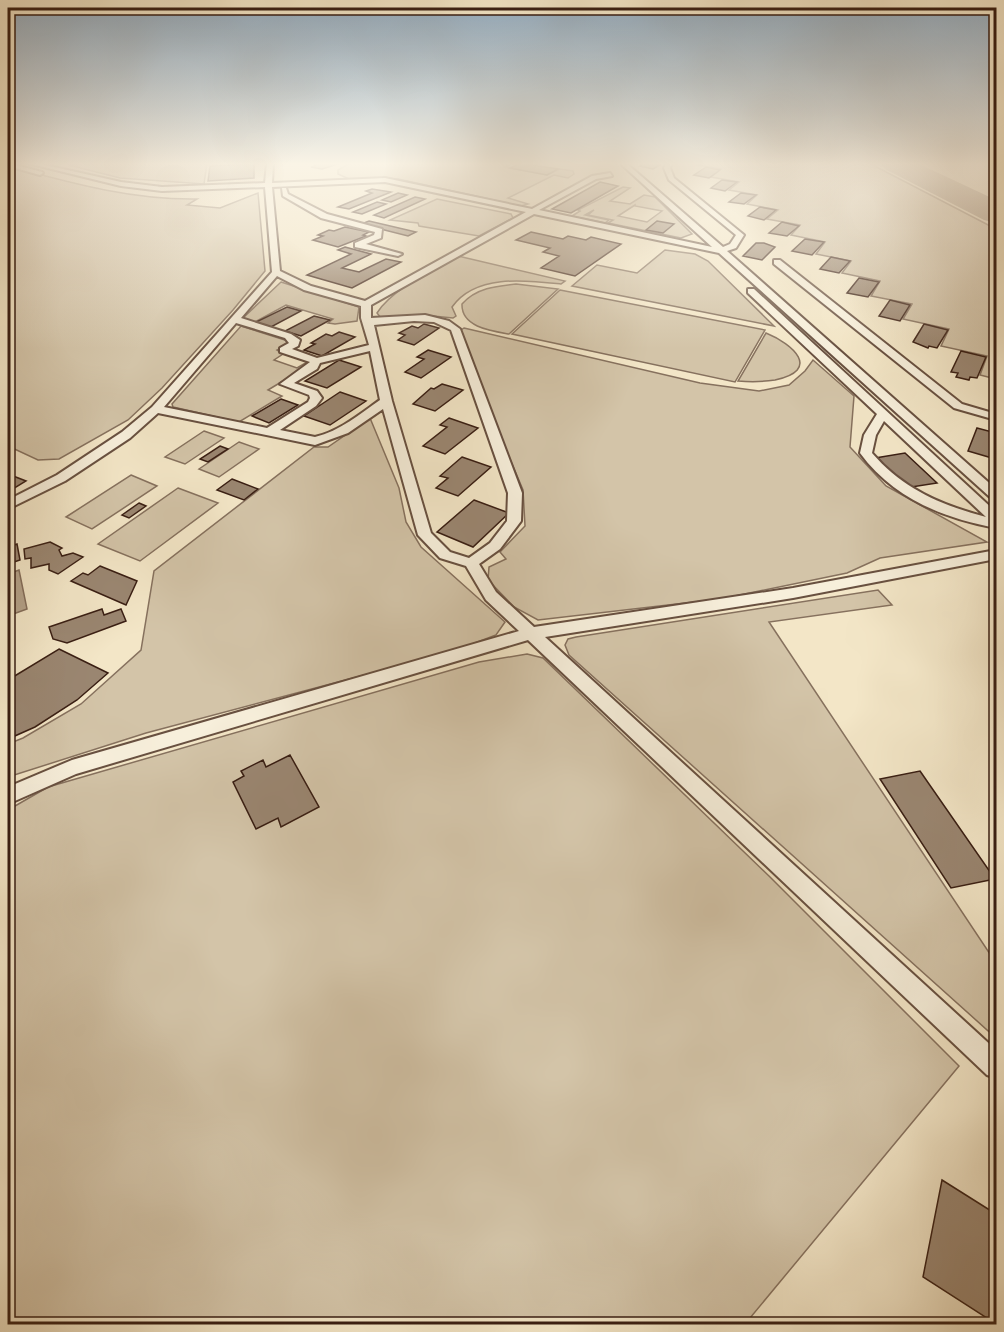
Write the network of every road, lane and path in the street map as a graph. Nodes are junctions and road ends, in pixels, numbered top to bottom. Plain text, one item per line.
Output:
1 (272, 225) edge
2 (357, 225) edge
3 (507, 225) edge
4 (586, 225) edge
5 (693, 225) edge
6 (728, 225) edge
7 (692, 248) junction
8 (398, 254) dead end
9 (725, 254) junction
10 (777, 262) dead end
11 (276, 272) junction
12 (366, 304) junction
13 (236, 320) junction
14 (369, 323) junction
15 (374, 347) junction
16 (316, 361) junction
17 (386, 401) junction
18 (156, 409) junction
19 (883, 413) junction
20 (996, 417) edge
21 (269, 432) junction
22 (990, 481) edge
23 (996, 495) edge
24 (8, 505) edge
25 (996, 519) edge
26 (996, 524) edge
27 (996, 554) edge
28 (471, 563) junction
29 (532, 633) junction
30 (8, 796) edge
31 (996, 1066) edge

1 - 11 lane
2 - 8 lane
3 - 12 lane
4 - 7 lane
5 - 9 lane
6 - 9 lane
7 - 9 lane
7 - 19 lane
9 - 22 lane
10 - 20 lane
11 - 12 lane
11 - 13 lane
12 - 14 lane
13 - 16 lane
13 - 18 lane
14 - 15 lane
14 - 28 lane
15 - 16 lane
15 - 17 lane
16 - 21 lane
17 - 21 lane
17 - 28 lane
18 - 21 lane
18 - 24 lane
19 - 25 lane
19 - 26 lane
22 - 23 lane
27 - 29 lane
28 - 29 lane
29 - 30 lane
29 - 31 lane

